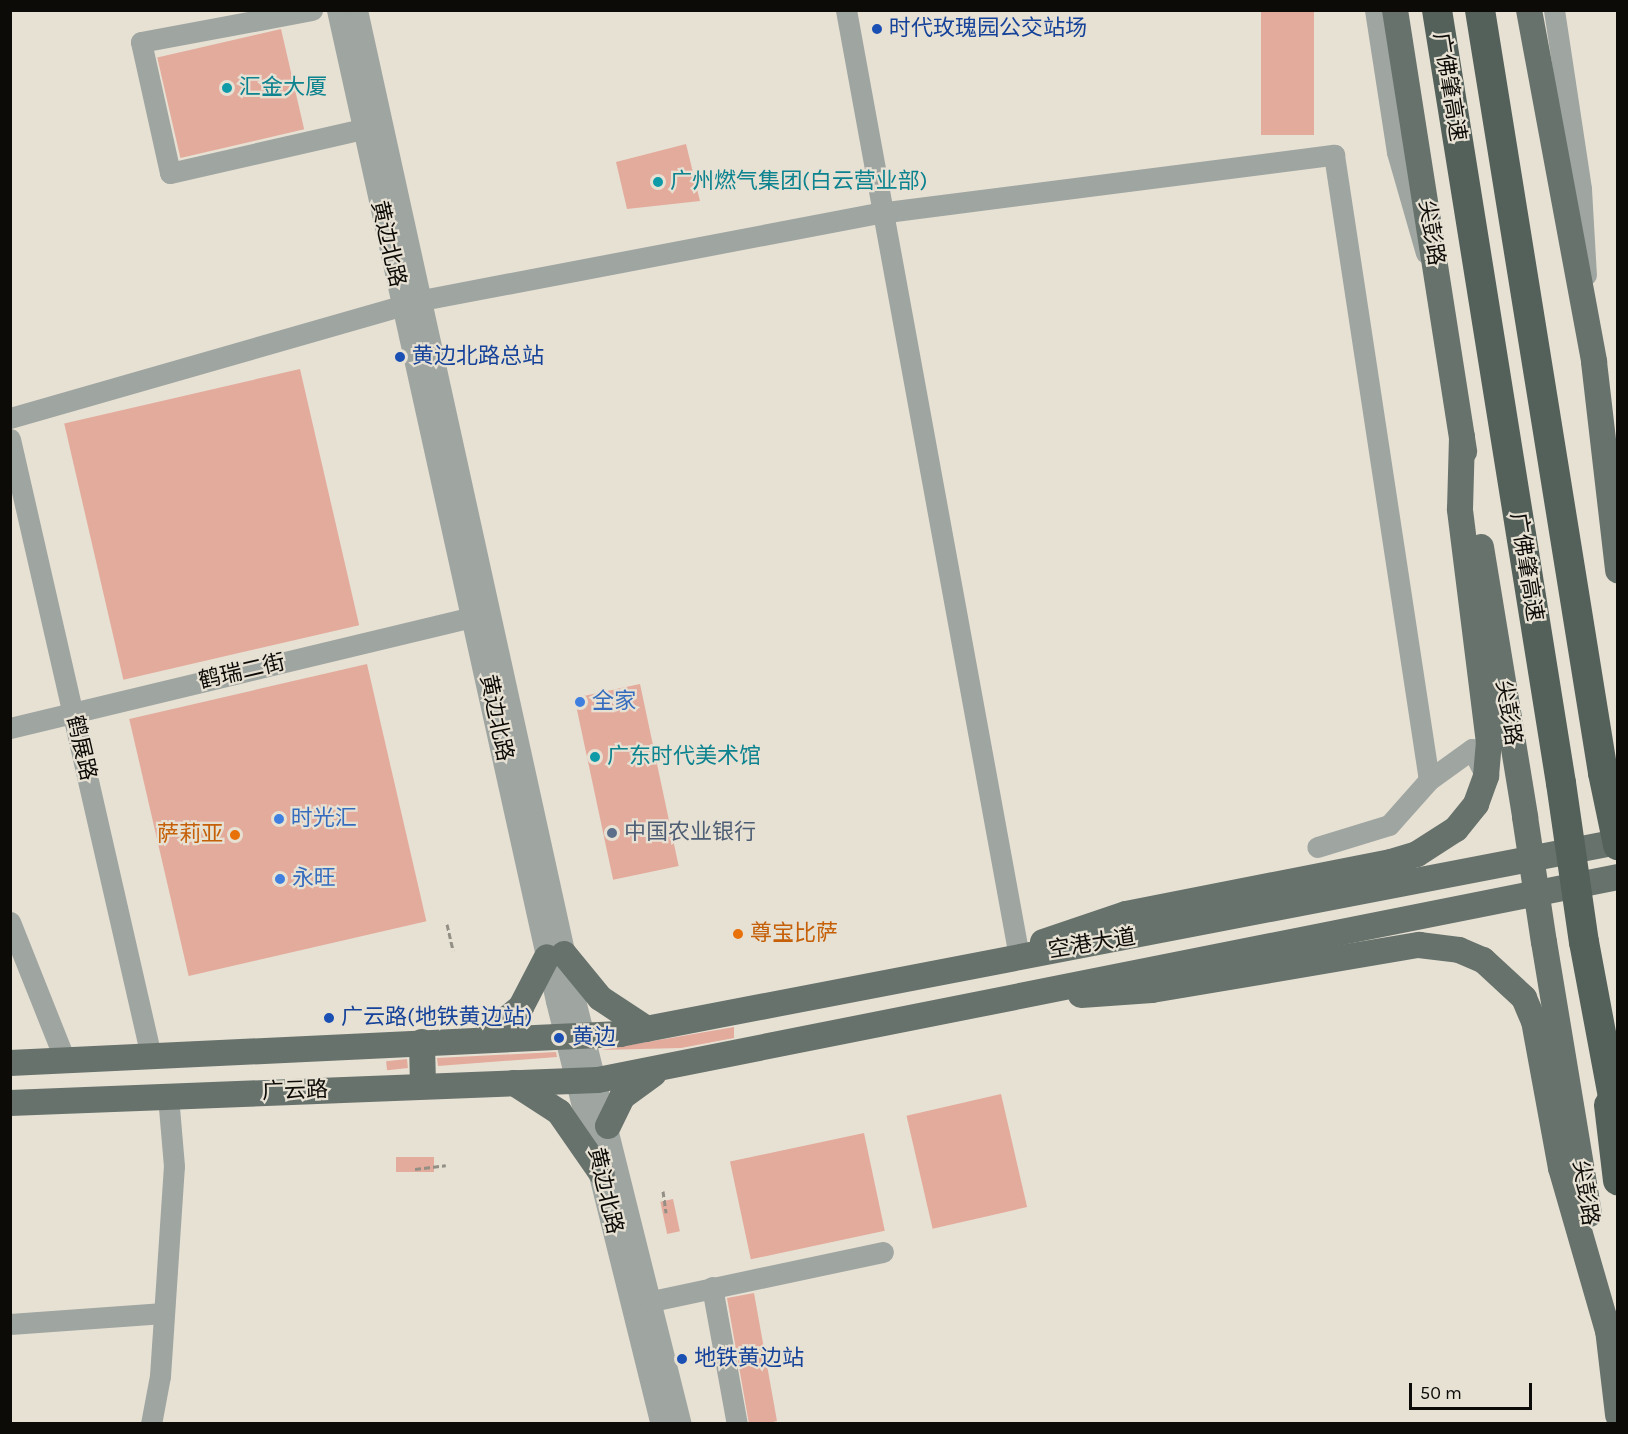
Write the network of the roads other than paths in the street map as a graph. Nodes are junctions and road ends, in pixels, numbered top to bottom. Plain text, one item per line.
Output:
1 (312, 10) edge
2 (337, 10) edge
3 (357, 10) edge
4 (846, 10) edge
5 (1374, 10) edge
6 (1395, 10) edge
7 (1437, 10) edge
8 (1480, 10) edge
9 (1529, 10) edge
10 (1554, 10) edge
11 (373, 127) junction
12 (879, 213) junction
13 (1441, 292) junction
14 (412, 302) junction
15 (1587, 318) junction
16 (10, 418) edge
17 (440, 427) junction
18 (1611, 428) edge
19 (1462, 437) junction
20 (10, 439) edge
21 (1617, 482) edge
22 (1617, 571) edge
23 (474, 617) junction
24 (73, 713) junction
25 (10, 728) edge
26 (1486, 776) junction
27 (1429, 780) junction
28 (1617, 844) edge
29 (1317, 847) dead end
30 (1617, 877) edge
31 (10, 922) edge
32 (555, 955) junction
33 (1019, 956) junction
34 (1027, 993) junction
35 (747, 1008) junction
36 (647, 1029) junction
37 (575, 1036) junction
38 (1600, 1036) junction
39 (483, 1039) junction
40 (422, 1042) junction
41 (751, 1049) junction
42 (151, 1056) junction
43 (65, 1060) junction
44 (10, 1063) edge
45 (658, 1071) junction
46 (589, 1080) junction
47 (514, 1083) junction
48 (423, 1086) junction
49 (168, 1096) junction
50 (10, 1103) edge
51 (1617, 1124) edge
52 (608, 1126) junction
53 (602, 1174) junction
54 (1617, 1180) edge
55 (883, 1252) dead end
56 (712, 1287) junction
57 (652, 1301) junction
58 (164, 1313) junction
59 (10, 1324) edge
60 (1610, 1338) junction
61 (1617, 1415) edge
62 (151, 1424) edge
63 (661, 1424) edge
64 (681, 1424) edge
65 (737, 1424) edge

1 - 11 street
2 - 11 street, 黄边北路
3 - 11 street, 黄边北路
4 - 12 street
5 - 13 street
6 - 13 main road, 尖彭路
7 - 38 highway, 广佛肇高速, bridge
8 - 28 highway, 广佛肇高速, bridge
9 - 15 main road
10 - 15 street
11 - 14 street, 黄边北路
12 - 14 street
12 - 27 street
12 - 33 street
13 - 19 main road, 尖彭路
14 - 16 street
14 - 17 street, 黄边北路
15 - 18 main road
17 - 23 street, 黄边北路
17 - 32 street, 黄边北路
18 - 21 main road
18 - 22 main road
19 - 26 main road
19 - 60 main road, 尖彭路, bridge
20 - 24 street, 鹤展路
23 - 24 street, 鹤瑞二街
23 - 32 street, 黄边北路
24 - 25 street, 鹤瑞二街
24 - 42 street, 鹤展路
26 - 27 street
26 - 33 main road
27 - 29 street
28 - 33 main road, 空港大道
30 - 34 main road, 空港大道
31 - 43 street
32 - 36 main road
32 - 37 street, 黄边北路
32 - 39 main road
33 - 35 main road, 空港大道
34 - 41 main road, 空港大道
34 - 60 main road
35 - 36 main road, 空港大道
35 - 41 main road
36 - 37 main road, 空港大道
37 - 39 main road, 广云路
37 - 46 street, 黄边北路
38 - 51 highway, 广佛肇高速
38 - 54 highway
39 - 40 main road, 广云路
40 - 42 main road, 广云路
40 - 48 main road
41 - 45 main road, 空港大道
42 - 43 main road, 广云路
43 - 44 main road, 广云路
45 - 46 main road, 空港大道
45 - 52 main road
46 - 47 main road, 广云路
46 - 52 street, 黄边北路
46 - 53 street, 黄边北路
47 - 48 main road, 广云路
47 - 53 main road
48 - 49 main road, 广云路
49 - 50 main road, 广云路
49 - 58 street
52 - 57 street, 黄边北路
53 - 63 street, 黄边北路
55 - 56 street
56 - 57 street
56 - 65 street
57 - 64 street, 黄边北路
58 - 59 street
58 - 62 street
60 - 61 main road, 尖彭路

